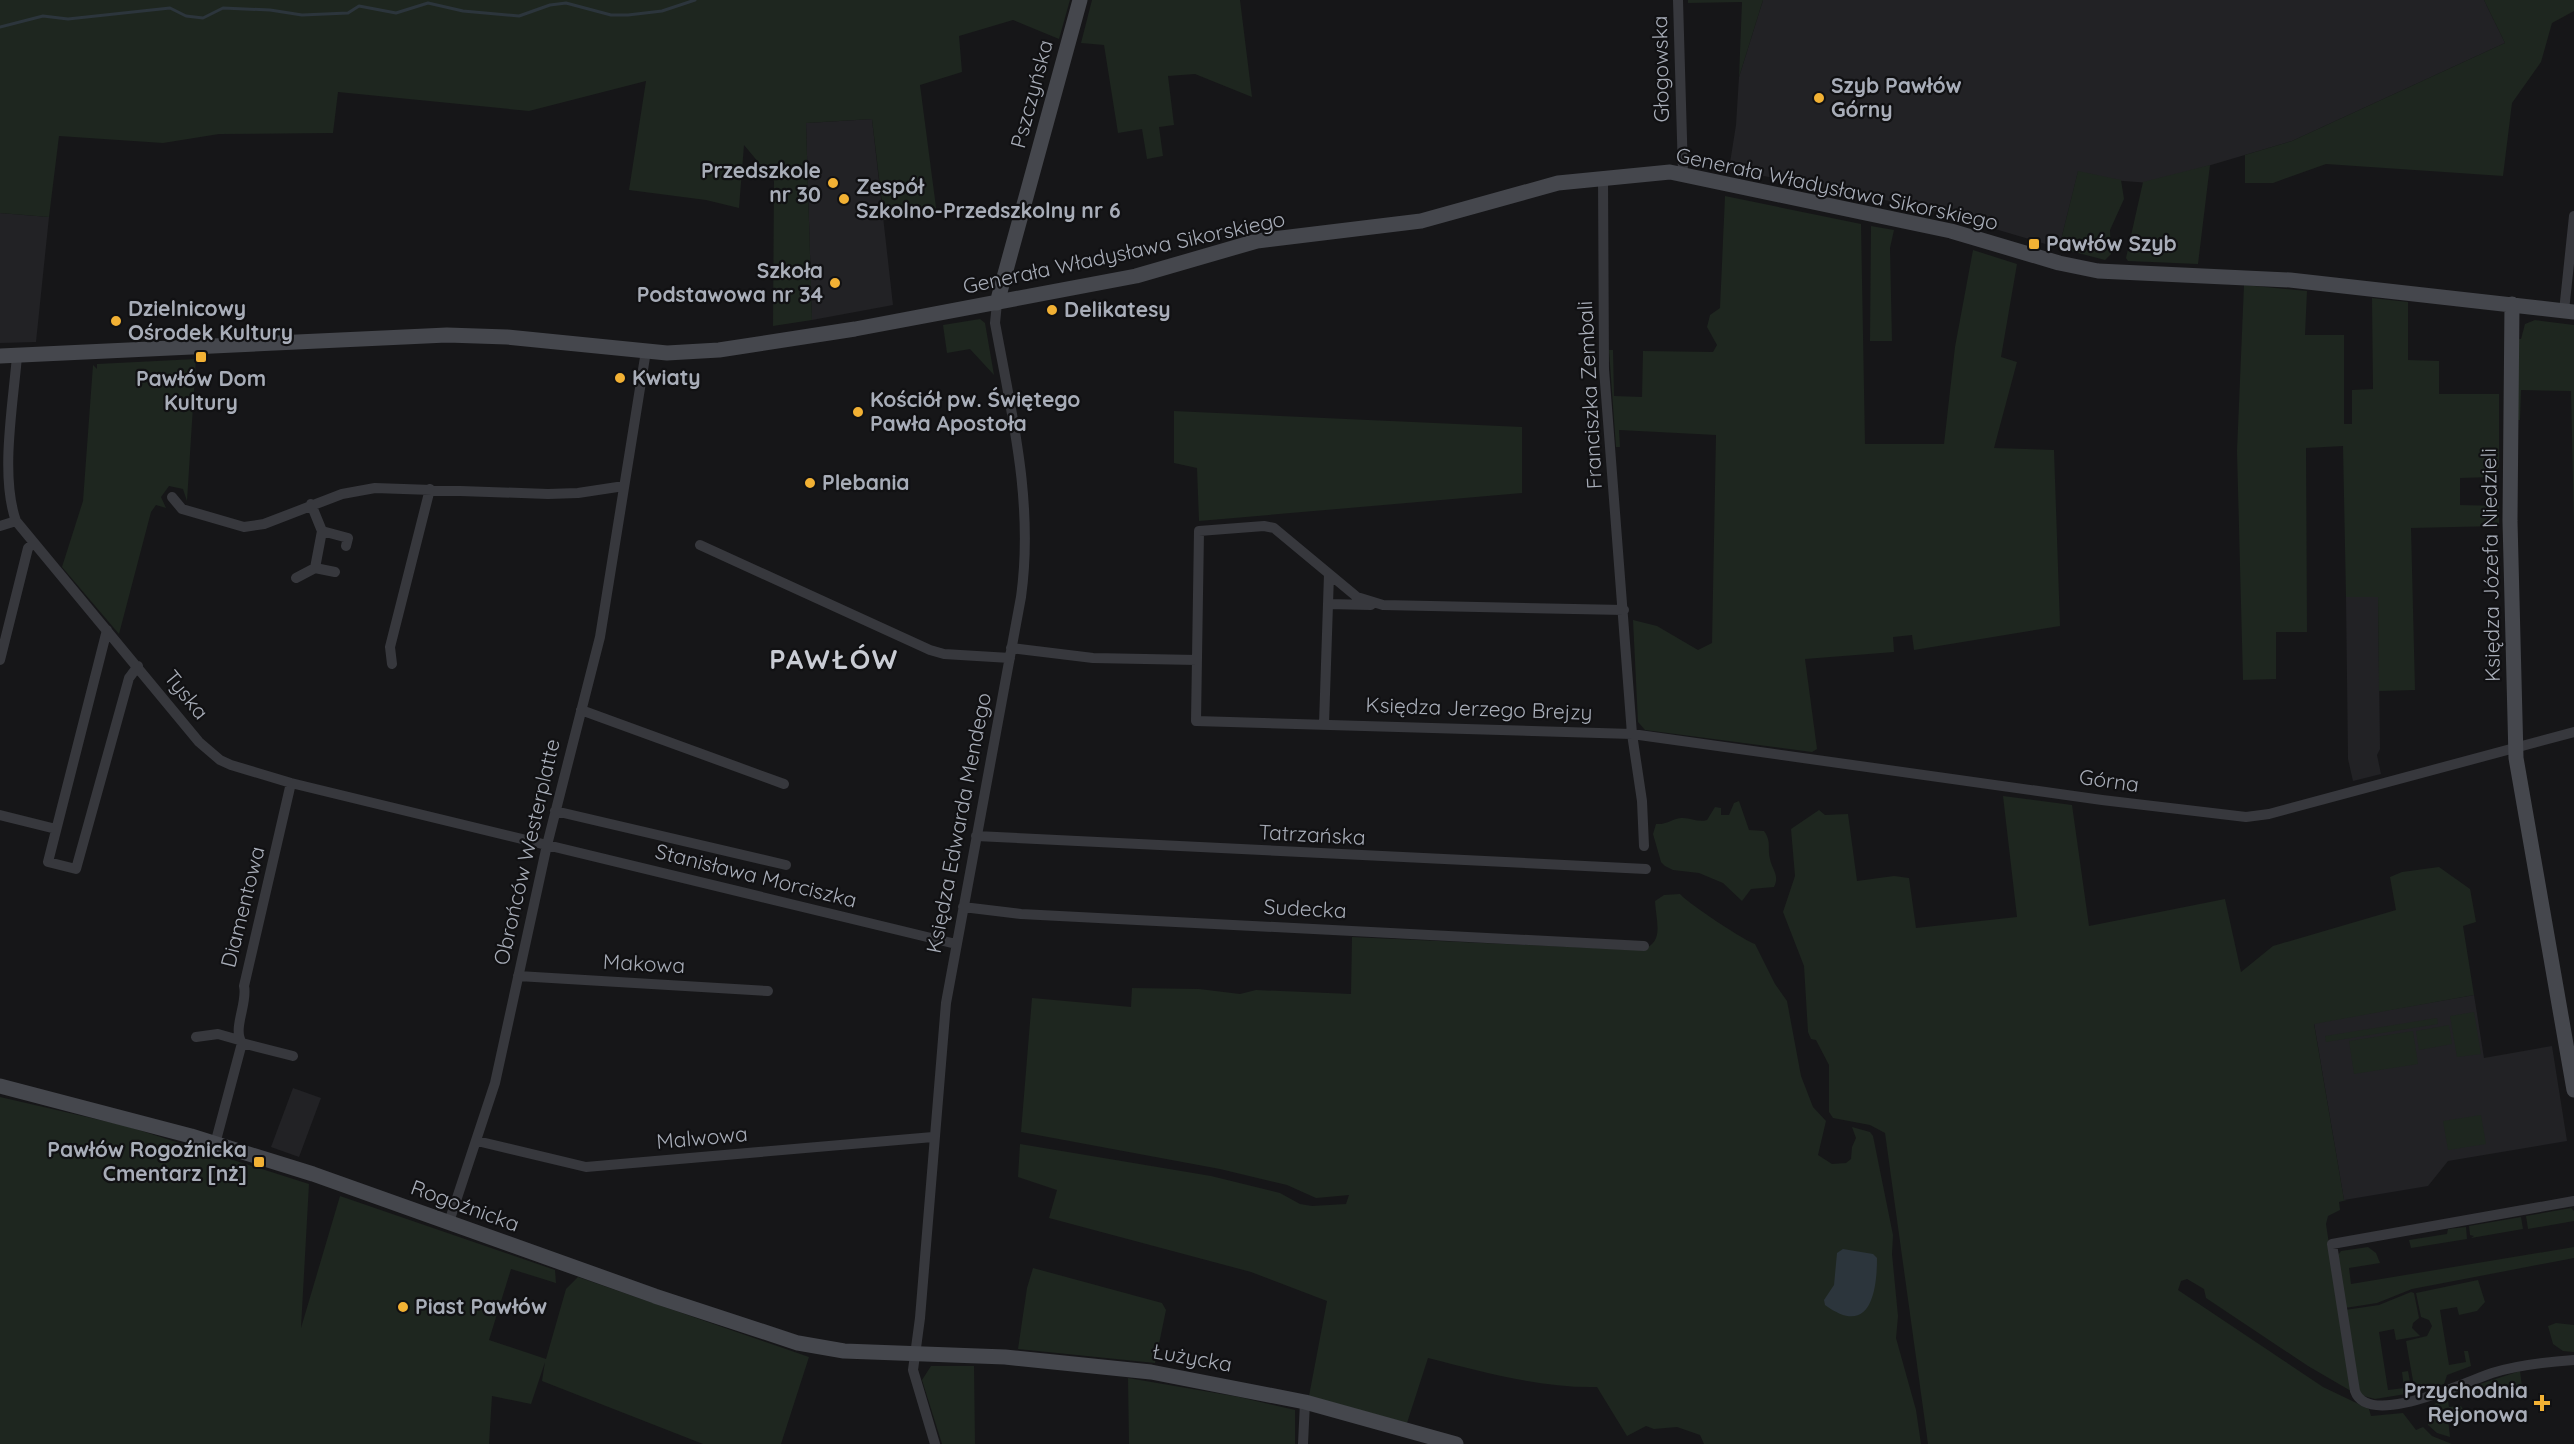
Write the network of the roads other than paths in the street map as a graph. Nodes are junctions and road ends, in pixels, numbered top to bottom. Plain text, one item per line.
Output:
1 (1080, 0) edge
2 (1678, 0) edge
3 (1683, 173) junction
4 (1603, 177) junction
5 (2574, 216) edge
6 (997, 303) junction
7 (2512, 304) junction
8 (2569, 312) edge
9 (646, 351) junction
10 (0, 356) edge
11 (17, 356) junction
12 (624, 486) junction
13 (430, 489) junction
14 (172, 497) dead end
15 (311, 504) junction
16 (16, 521) junction
17 (0, 526) edge
18 (322, 531) junction
19 (34, 543) junction
20 (699, 545) dead end
21 (346, 546) dead end
22 (315, 568) junction
23 (335, 572) dead end
24 (1329, 574) junction
25 (296, 578) dead end
26 (1328, 604) junction
27 (1383, 605) junction
28 (1624, 610) junction
29 (107, 630) junction
30 (1010, 653) junction
31 (0, 660) edge
32 (1197, 660) junction
33 (392, 664) dead end
34 (138, 666) junction
35 (581, 710) junction
36 (1324, 724) junction
37 (2574, 732) edge
38 (1632, 734) junction
39 (2516, 748) junction
40 (291, 783) junction
41 (784, 784) dead end
42 (555, 811) junction
43 (0, 815) edge
44 (56, 829) junction
45 (976, 836) junction
46 (547, 845) junction
47 (1644, 846) dead end
48 (786, 865) dead end
49 (1646, 869) dead end
50 (963, 907) junction
51 (956, 944) junction
52 (1644, 946) dead end
53 (518, 976) junction
54 (768, 991) dead end
55 (196, 1037) dead end
56 (241, 1042) junction
57 (293, 1056) dead end
58 (0, 1086) edge
59 (2574, 1090) edge
60 (933, 1137) junction
61 (477, 1141) junction
62 (215, 1144) junction
63 (2574, 1202) edge
64 (449, 1222) junction
65 (915, 1354) junction
66 (2574, 1360) edge
67 (1305, 1402) junction
68 (934, 1444) edge
69 (1303, 1444) edge
70 (1456, 1444) edge

1 - 6 street, Pszczyńska
2 - 3 street, Głogowska
3 - 4 street, Generała Władysława Sikorskiego
3 - 7 street, Generała Władysława Sikorskiego
4 - 6 street, Generała Władysława Sikorskiego
4 - 28 street, Franciszka Zembali
5 - 8 street
6 - 9 street, Generała Władysława Sikorskiego
6 - 30 street, Księdza Edwarda Mendego
7 - 8 street
7 - 39 street, Księdza Józefa Niedzieli
9 - 11 street, Generała Władysława Sikorskiego
9 - 12 street, Obrońców Westerplatte
10 - 11 street, Generała Władysława Sikorskiego
11 - 16 street, Tyska
12 - 13 street
12 - 35 street, Obrońców Westerplatte
13 - 15 street
13 - 33 street
14 - 15 street
15 - 18 street
16 - 17 street
16 - 19 street, Tyska
18 - 21 street
18 - 22 street
19 - 29 street, Tyska
19 - 31 street
20 - 30 street
22 - 23 street
22 - 25 street
24 - 26 street
24 - 27 street
24 - 32 street, Księdza Jerzego Brejzy
26 - 27 street
26 - 36 street
27 - 28 street
28 - 38 street, Franciszka Zembali
29 - 34 street, Tyska
29 - 44 street
30 - 32 street
30 - 45 street, Księdza Edwarda Mendego
32 - 36 street, Księdza Jerzego Brejzy
34 - 40 street, Tyska
34 - 44 street
35 - 41 street
35 - 42 street, Obrońców Westerplatte
36 - 38 street, Księdza Jerzego Brejzy
37 - 39 street, Górna
38 - 39 street, Górna
38 - 47 street, Franciszka Zembali
39 - 59 street, Księdza Józefa Niedzieli
40 - 46 street, Tyska
40 - 56 street, Diamentowa
42 - 46 street, Obrońców Westerplatte
42 - 48 street
43 - 44 street
45 - 49 street, Tatrzańska
45 - 50 street, Księdza Edwarda Mendego
46 - 51 street, Stanisława Morciszka
46 - 53 street, Obrońców Westerplatte
50 - 51 street, Księdza Edwarda Mendego
50 - 52 street, Sudecka
51 - 60 street, Księdza Edwarda Mendego
53 - 54 street, Makowa
53 - 61 street, Obrońców Westerplatte
55 - 56 street
56 - 57 street
56 - 62 street, Diamentowa
58 - 62 street, Rogoźnicka
60 - 61 street, Malwowa
60 - 65 street, Księdza Edwarda Mendego
61 - 64 street, Obrońców Westerplatte
62 - 64 street, Rogoźnicka
63 - 66 street
64 - 65 street, Rogoźnicka
65 - 67 street, Łużycka
65 - 68 street, Księdza Edwarda Mendego
67 - 69 street
67 - 70 street, Łużycka

